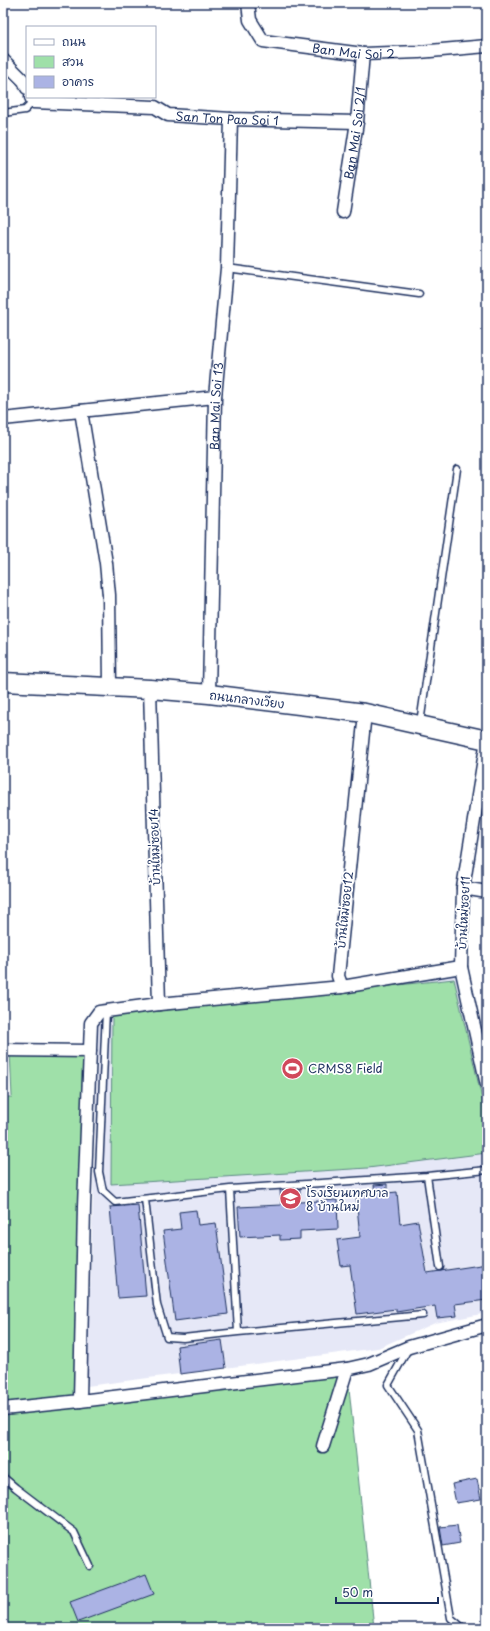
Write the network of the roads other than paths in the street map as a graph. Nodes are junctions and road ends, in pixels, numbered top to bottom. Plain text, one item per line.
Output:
1 (248, 3) edge
2 (487, 46) edge
3 (363, 54) junction
4 (3, 60) edge
5 (26, 86) edge
6 (32, 100) edge
7 (3, 113) edge
8 (230, 119) junction
9 (357, 122) junction
10 (343, 212) dead end
11 (227, 268) junction
12 (420, 294) dead end
13 (215, 396) junction
14 (81, 411) junction
15 (3, 419) edge
16 (456, 469) dead end
17 (3, 682) edge
18 (110, 687) junction
19 (150, 689) junction
20 (209, 694) junction
21 (365, 713) junction
22 (419, 725) junction
23 (487, 740) edge
24 (462, 888) junction
25 (487, 892) edge
26 (461, 967) junction
27 (342, 987) junction
28 (159, 1004) junction
29 (106, 1011) junction
30 (3, 1050) edge
31 (90, 1051) junction
32 (487, 1085) edge
33 (487, 1170) edge
34 (427, 1176) junction
35 (230, 1189) junction
36 (144, 1199) junction
37 (440, 1267) dead end
38 (423, 1315) dead end
39 (487, 1325) edge
40 (238, 1332) junction
41 (409, 1347) junction
42 (347, 1369) junction
43 (80, 1401) junction
44 (3, 1409) edge
45 (324, 1446) dead end
46 (3, 1477) edge
47 (90, 1566) dead end
48 (464, 1628) edge

1 - 3 street, Ban Mai Soi 2
2 - 3 street, Ban Mai Soi 2
3 - 9 street, Ban Mai Soi 2/1
4 - 5 street
6 - 7 lane
6 - 8 street, San Ton Pao Soi 1
8 - 9 street, San Ton Pao Soi 1
8 - 11 street, Ban Mai Soi 13
9 - 10 street, Ban Mai Soi 2/1
11 - 12 lane
11 - 13 street, Ban Mai Soi 13
13 - 14 street
13 - 20 street, Ban Mai Soi 13
14 - 15 street
14 - 18 street
16 - 22 lane
17 - 18 main road, ถนนกลางเวียง
18 - 19 main road, ถนนกลางเวียง
19 - 20 main road, ถนนกลางเวียง
19 - 28 street, บ้านใหม่ซอย14
20 - 21 main road, ถนนกลางเวียง
21 - 22 main road, ถนนกลางเวียง
21 - 27 street, บ้านใหม่ซอย12
22 - 23 main road, ถนนกลางเวียง
23 - 24 street, บ้านใหม่ซอย11
24 - 25 street
24 - 26 street, บ้านใหม่ซอย11
26 - 27 street
26 - 32 street, บ้านใหม่ซอย11
27 - 28 street
28 - 29 street
29 - 31 street
29 - 36 lane
30 - 31 street
31 - 43 street
33 - 34 lane
34 - 35 lane
34 - 37 lane
35 - 36 lane
35 - 40 lane
36 - 40 lane
38 - 40 lane
39 - 41 street
41 - 42 street
41 - 48 lane
42 - 43 street
42 - 45 street
43 - 44 street
46 - 47 lane

